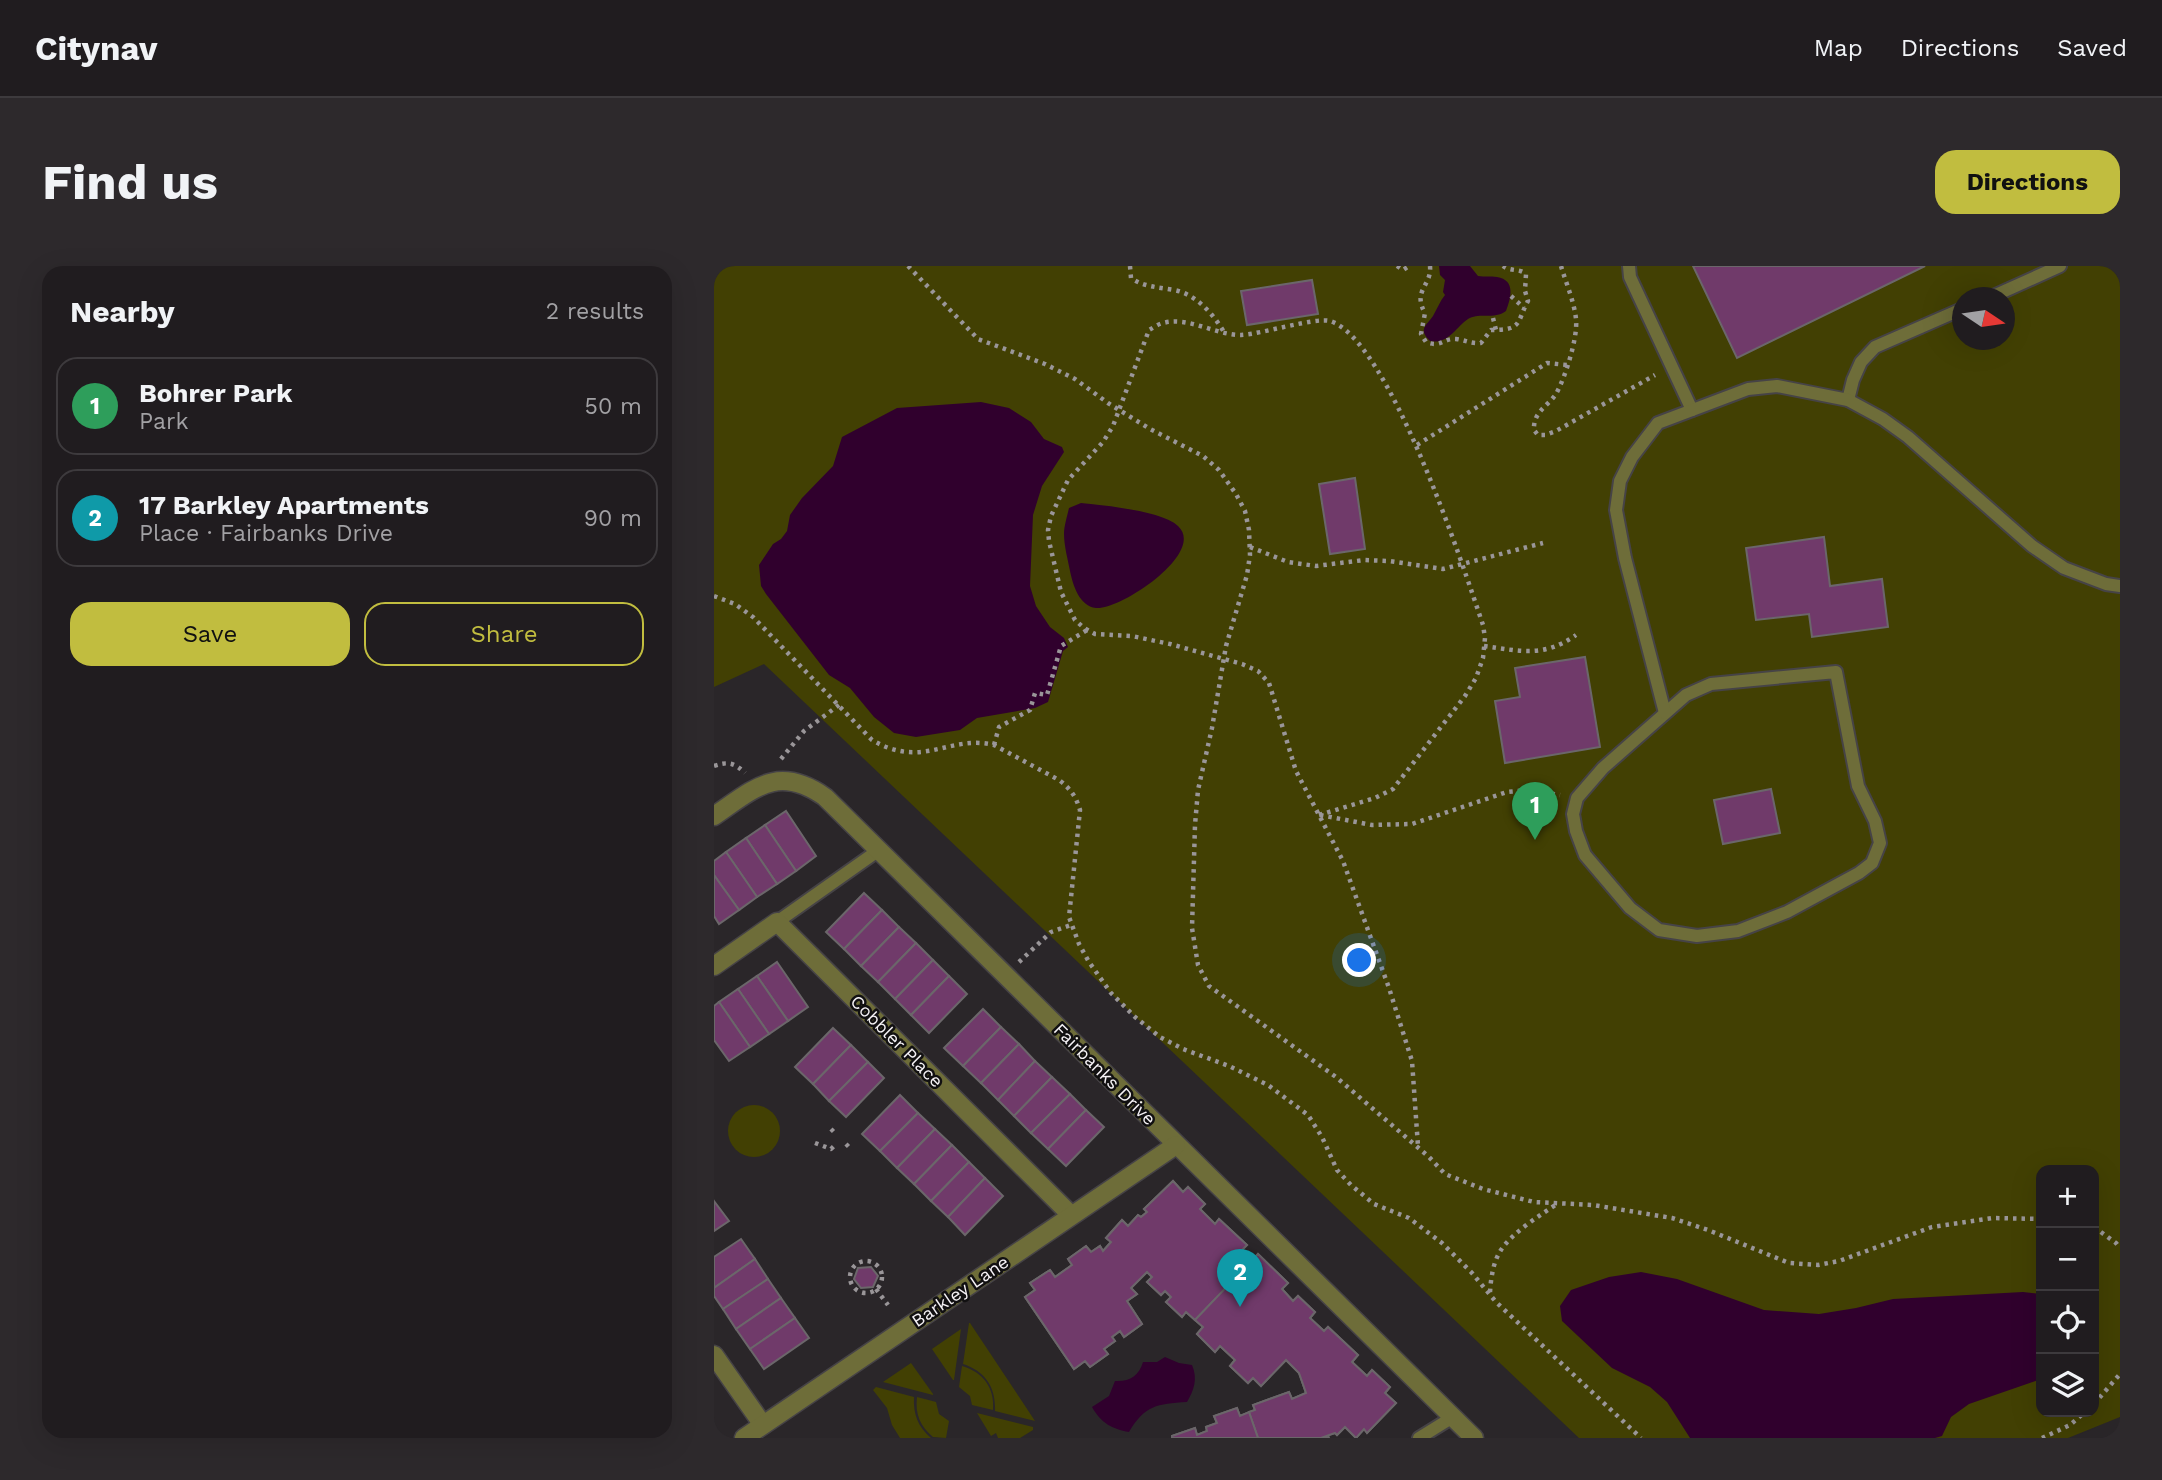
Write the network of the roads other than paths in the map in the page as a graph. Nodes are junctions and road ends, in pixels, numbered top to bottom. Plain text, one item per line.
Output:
1 (1629, 266) edge
2 (2060, 266) edge
3 (2013, 287) edge
4 (1952, 313) edge
5 (1848, 400) junction
6 (1692, 410) junction
7 (2120, 586) edge
8 (1665, 713) junction
9 (714, 816) edge
10 (878, 850) junction
11 (777, 922) junction
12 (714, 967) edge
13 (1177, 1145) junction
14 (1071, 1215) junction
15 (714, 1355) edge
16 (1453, 1417) junction
17 (763, 1425) junction
18 (744, 1438) edge
19 (1419, 1438) edge
20 (1474, 1438) edge

1 - 6 lane
2 - 3 lane
4 - 5 lane
5 - 6 lane
5 - 7 lane
6 - 8 lane
8 - 8 lane
9 - 10 street, Fairbanks Drive
10 - 11 lane
10 - 13 street, Fairbanks Drive
11 - 12 street
11 - 14 street, Cobbler Place
13 - 14 street, Barkley Lane
13 - 16 street, Fairbanks Drive
14 - 17 street, Barkley Lane
15 - 17 street
16 - 19 lane
16 - 20 street, Fairbanks Drive
17 - 18 street, Barkley Lane

